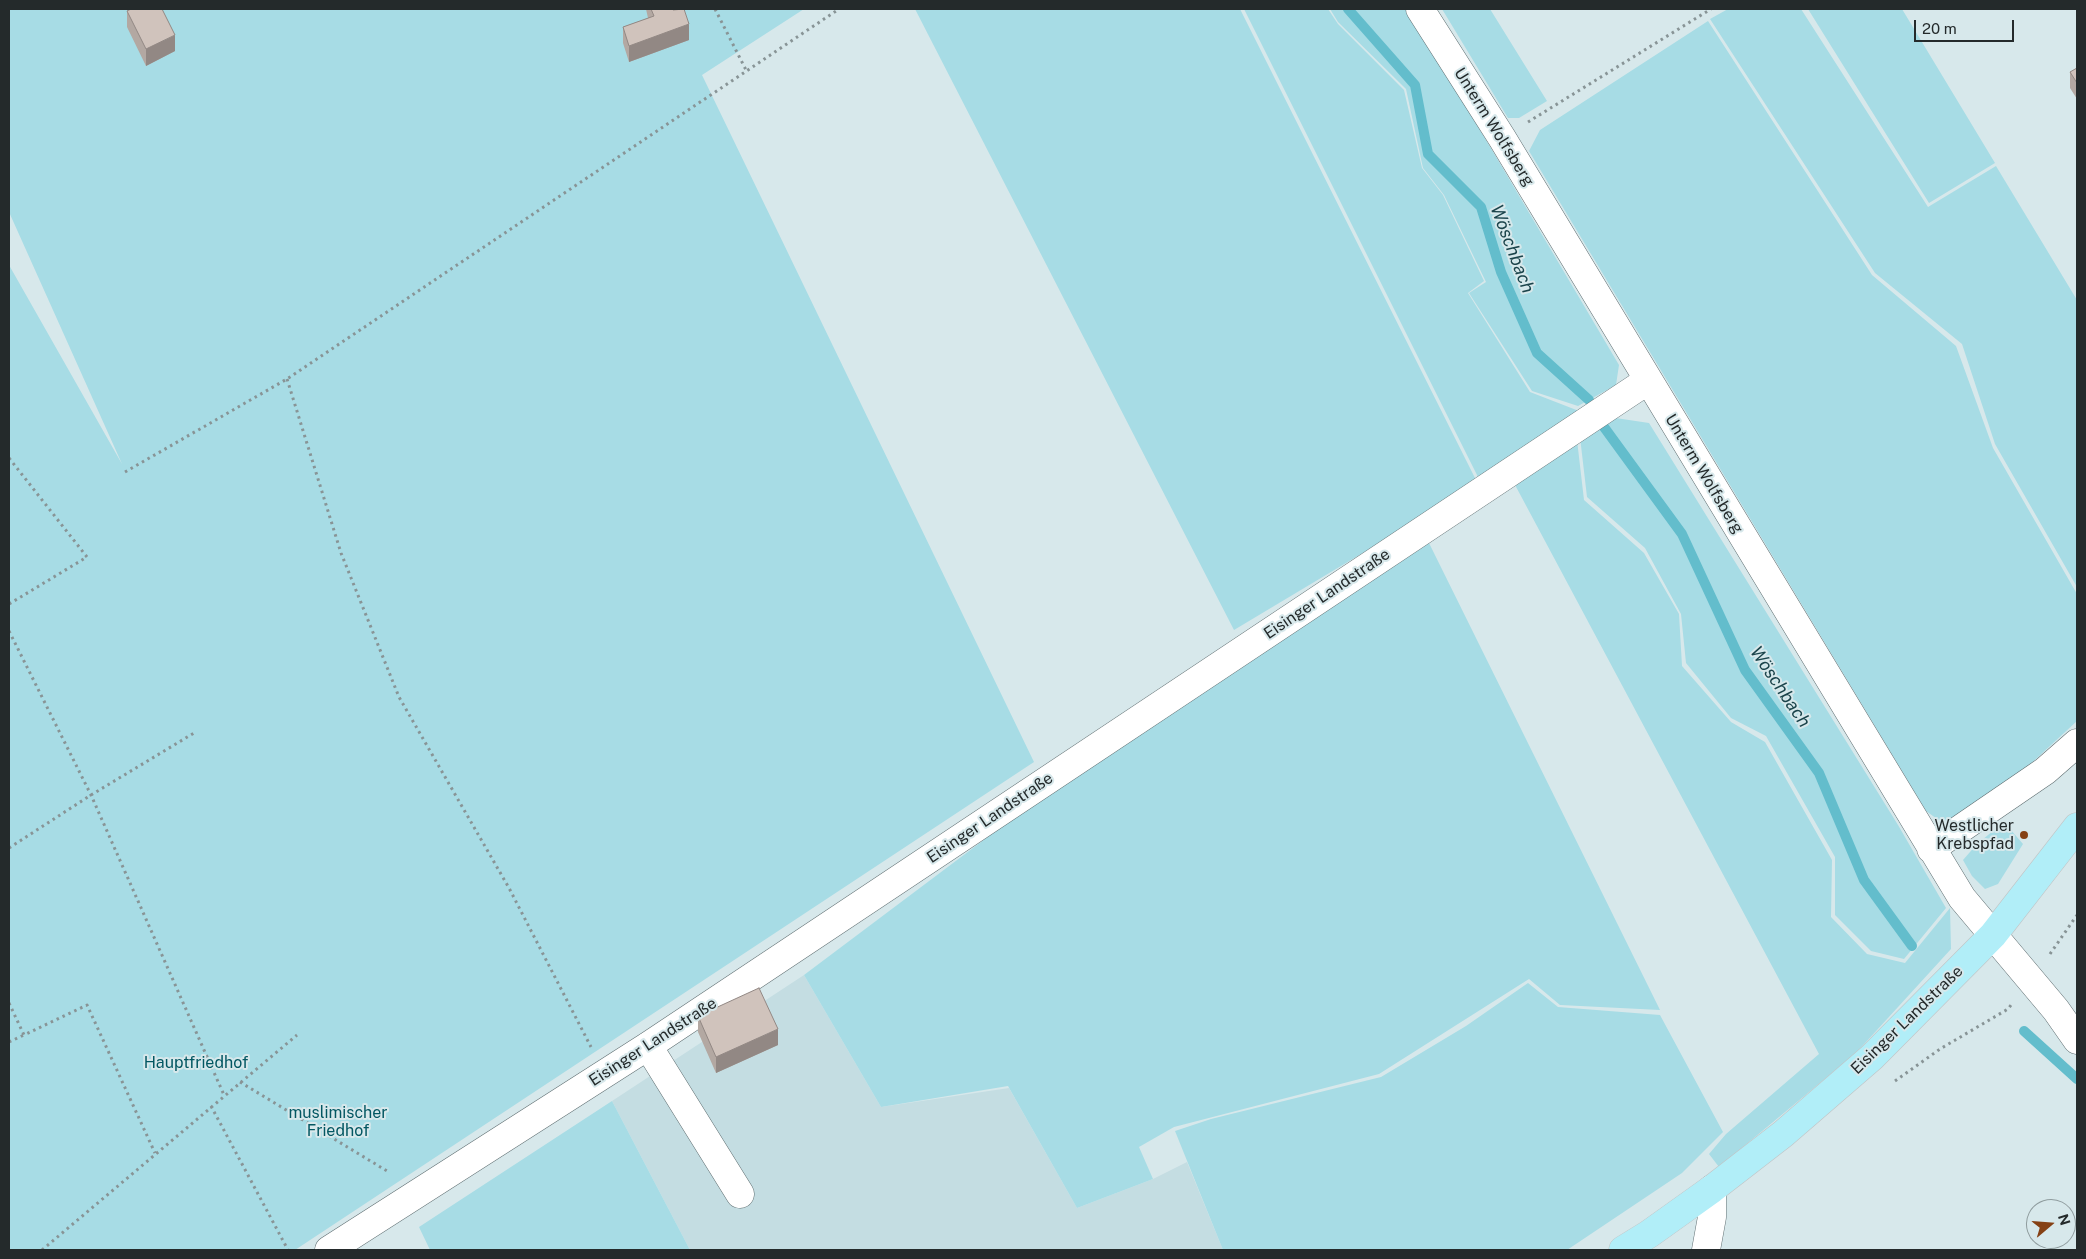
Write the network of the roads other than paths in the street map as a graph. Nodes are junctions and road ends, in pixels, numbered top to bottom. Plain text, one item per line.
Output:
1 (1420, 9) edge
2 (1647, 381) junction
3 (2077, 743) edge
4 (2077, 827) edge
5 (1931, 849) junction
6 (1993, 935) junction
7 (2077, 1040) edge
8 (648, 1046) junction
9 (1712, 1189) junction
10 (740, 1194) dead end
11 (329, 1250) edge
12 (1623, 1250) edge
13 (1706, 1250) edge

1 - 2 street, Unterm Wolfsberg
2 - 5 street, Unterm Wolfsberg
2 - 8 street, Eisinger Landstraße
3 - 5 street
4 - 6 main road, Eisinger Landstraße
5 - 6 street, Unterm Wolfsberg
6 - 7 street, Unterm Wolfsberg
6 - 9 main road, Eisinger Landstraße
8 - 10 street
8 - 11 street, Eisinger Landstraße
9 - 12 main road, Eisinger Landstraße
9 - 13 street

